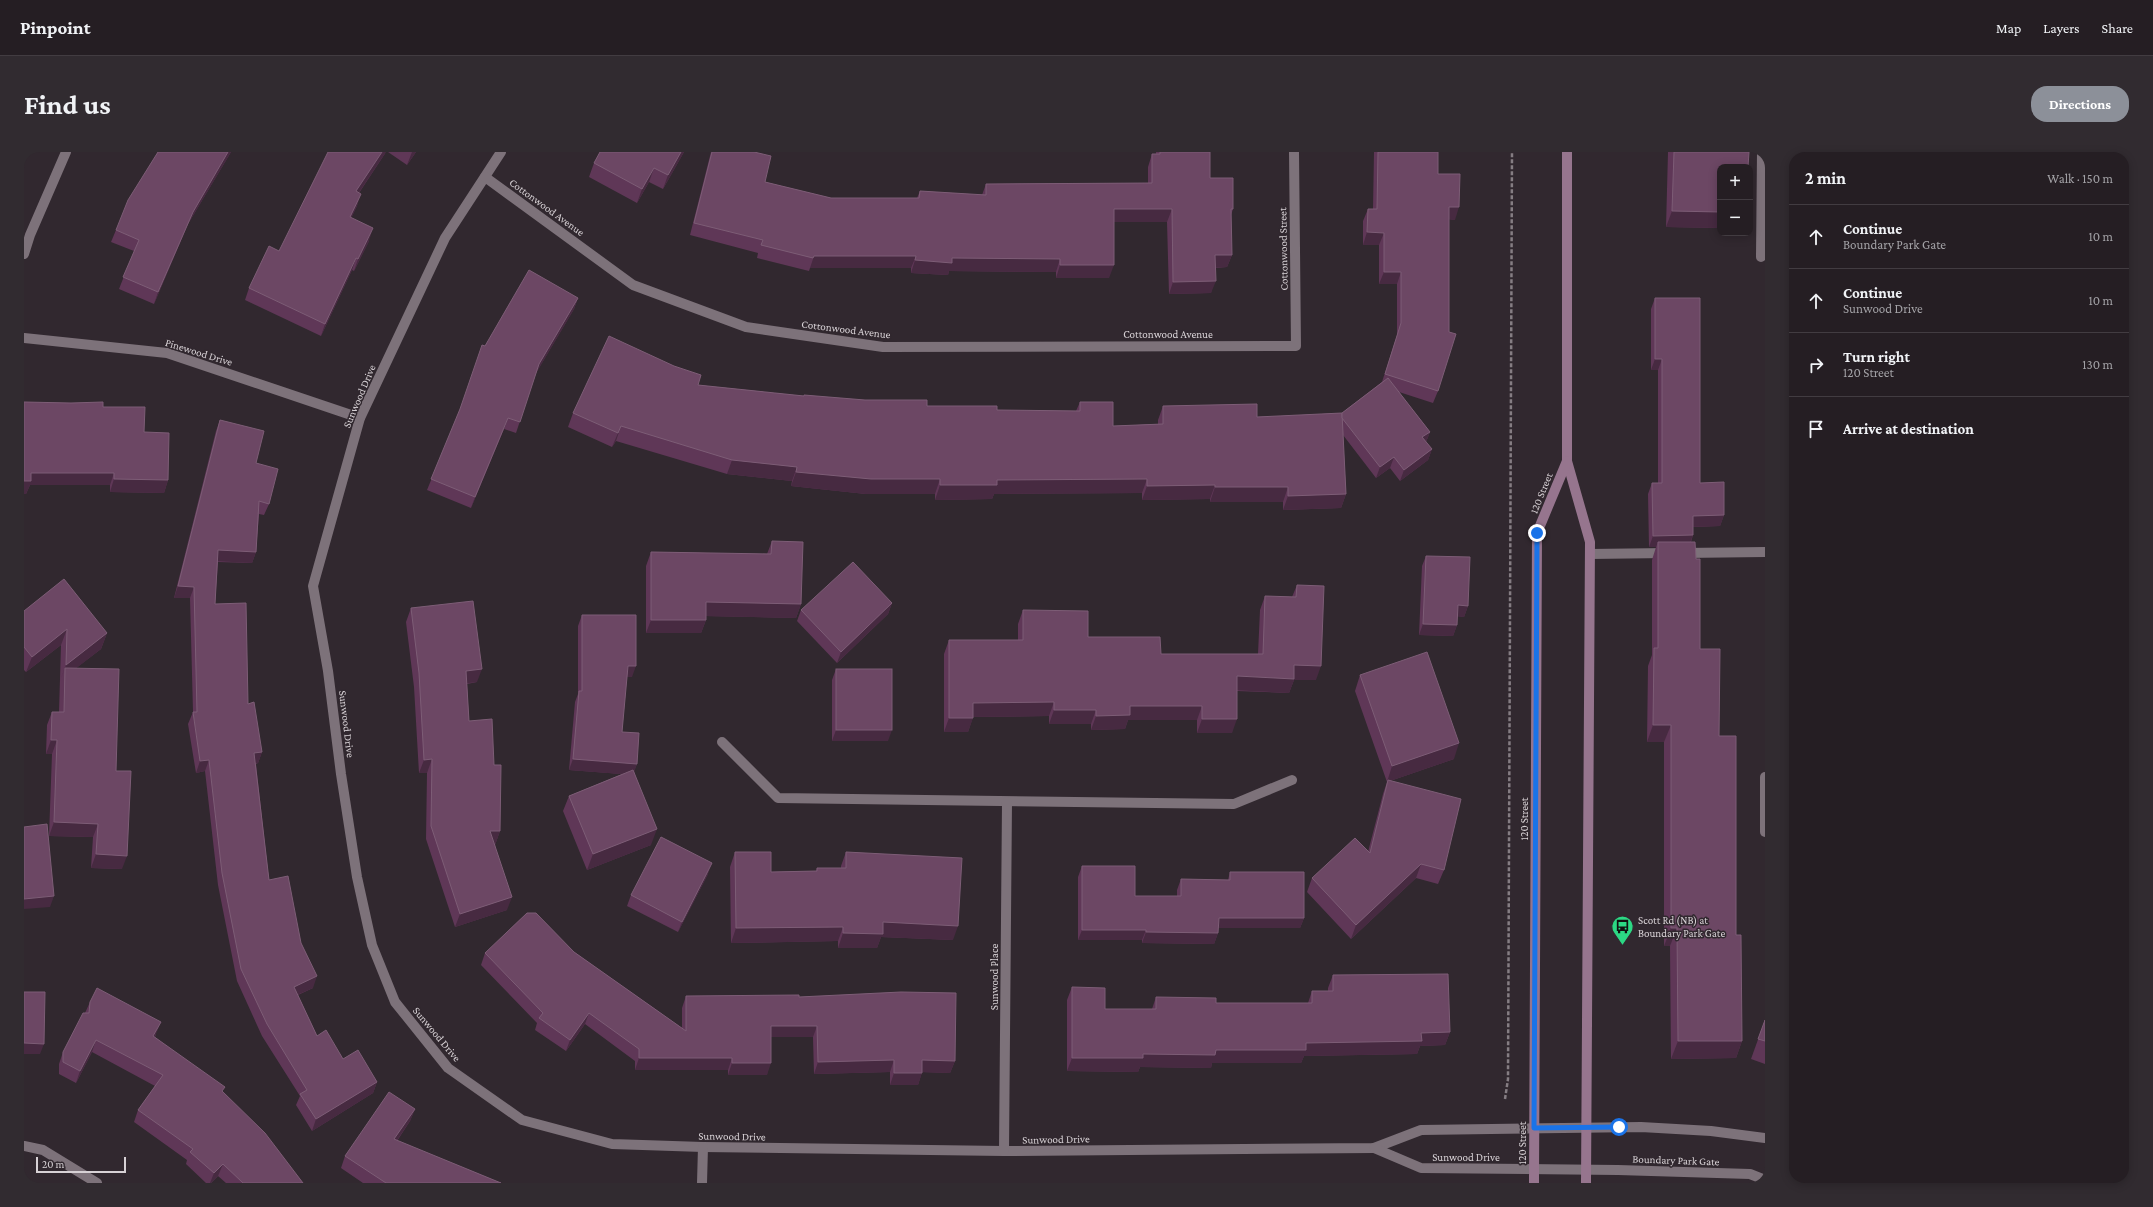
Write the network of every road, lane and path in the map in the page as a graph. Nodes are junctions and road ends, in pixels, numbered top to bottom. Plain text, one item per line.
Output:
1 (66, 152) edge
2 (501, 152) edge
3 (1294, 152) edge
4 (1512, 152) edge
5 (1567, 152) edge
6 (1762, 152) edge
7 (485, 177) junction
8 (24, 254) edge
9 (1761, 257) dead end
10 (24, 338) edge
11 (1296, 346) joint
12 (360, 418) junction
13 (1567, 461) junction
14 (1765, 552) edge
15 (1590, 554) junction
16 (722, 742) dead end
17 (1765, 777) edge
18 (1292, 780) dead end
19 (1007, 802) junction
20 (1765, 832) edge
21 (1505, 1099) dead end
22 (1534, 1128) junction
23 (1586, 1128) junction
24 (1765, 1138) edge
25 (24, 1146) edge
26 (703, 1147) junction
27 (1374, 1148) junction
28 (1004, 1151) junction
29 (1534, 1169) junction
30 (1586, 1170) junction
31 (1765, 1180) edge
32 (97, 1183) edge
33 (702, 1183) edge
34 (1534, 1183) edge
35 (1586, 1183) edge

1 - 8 street
2 - 7 street, Sunwood Drive
3 - 11 street, Cottonwood Street
4 - 21 path
5 - 13 main road, 120 Street
6 - 9 street
7 - 11 street, Cottonwood Avenue
7 - 12 street, Sunwood Drive
10 - 12 street, Pinewood Drive
12 - 26 street, Sunwood Drive
13 - 15 main road, 120 Street
13 - 22 main road, 120 Street
14 - 15 street
15 - 23 main road, 120 Street
16 - 19 street
17 - 20 street
18 - 19 street
19 - 28 street, Sunwood Place
22 - 23 street, Sunwood Drive
22 - 27 street, Sunwood Drive
22 - 29 main road, 120 Street
23 - 24 street
23 - 30 main road, 120 Street
25 - 32 street
26 - 28 street, Sunwood Drive
26 - 33 street
27 - 28 street, Sunwood Drive
27 - 29 street, Sunwood Drive
29 - 30 street, Sunwood Drive
29 - 34 main road, 120 Street
30 - 31 street, Boundary Park Gate
30 - 35 main road, 120 Street

